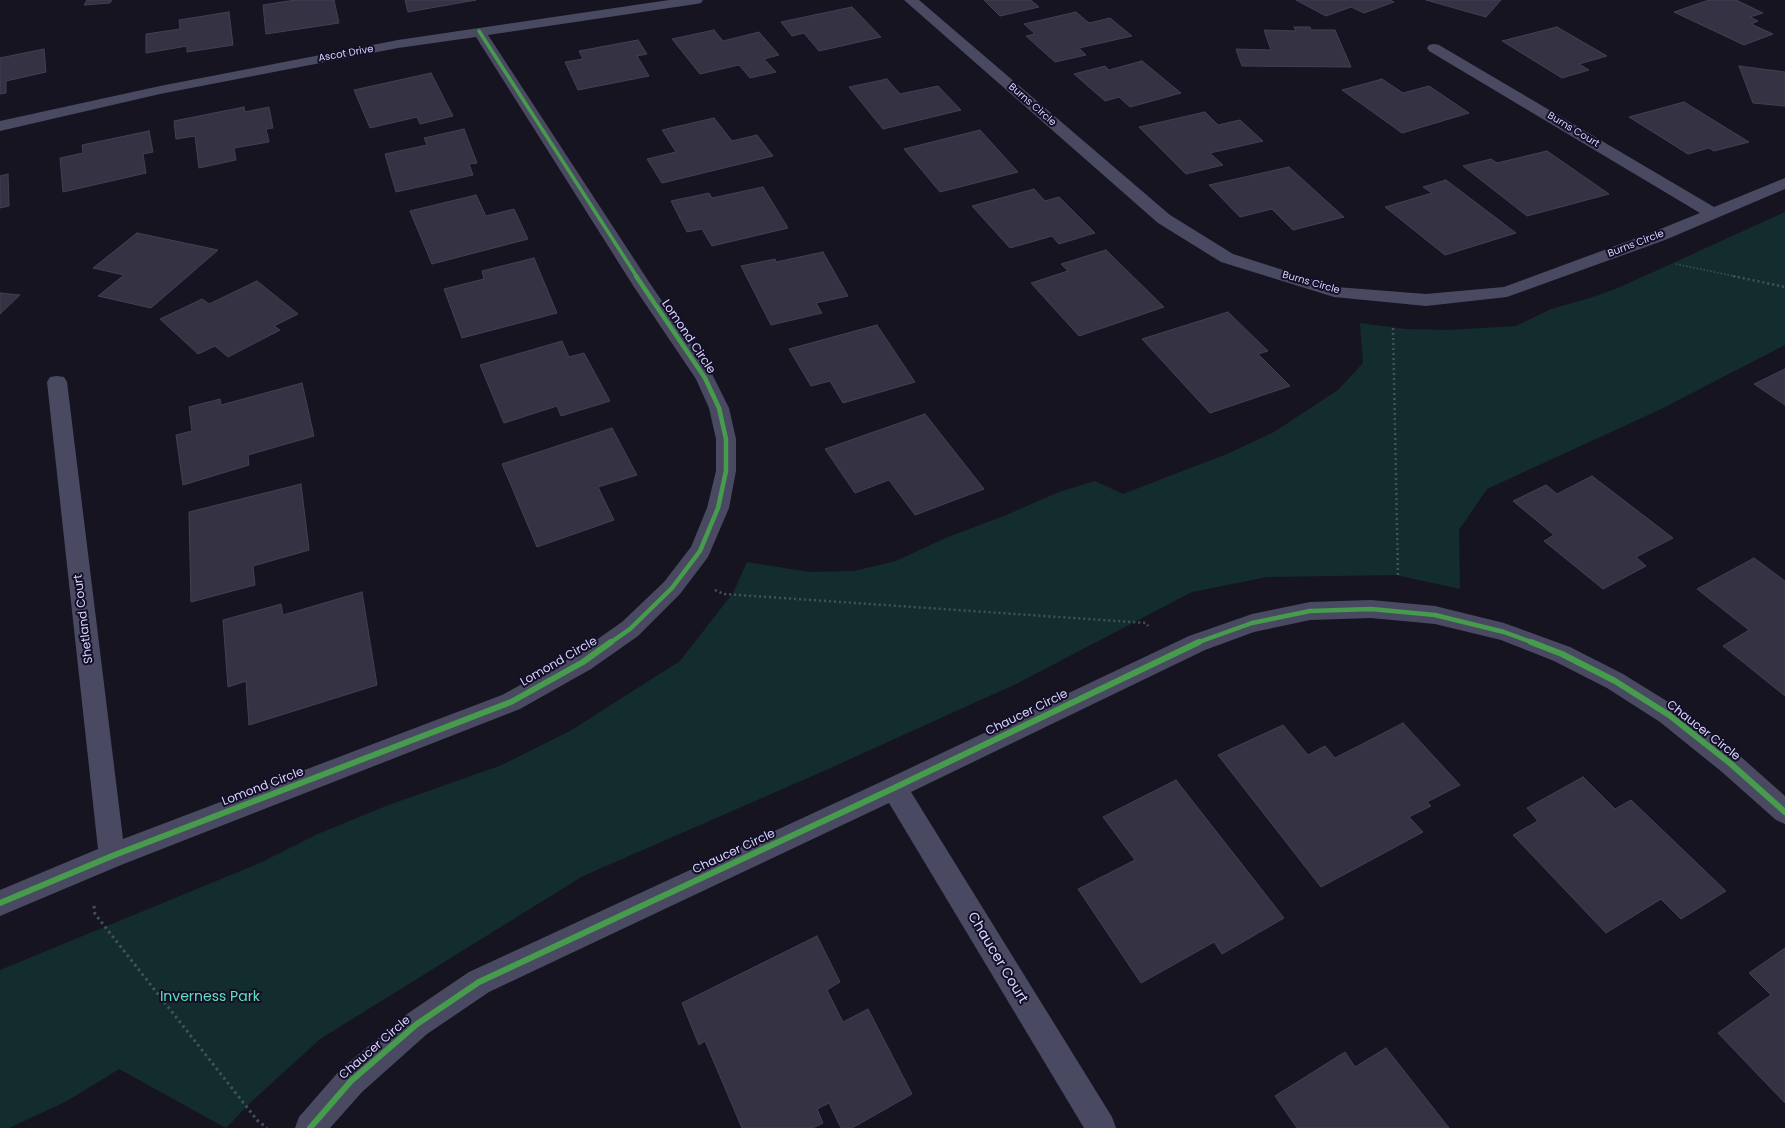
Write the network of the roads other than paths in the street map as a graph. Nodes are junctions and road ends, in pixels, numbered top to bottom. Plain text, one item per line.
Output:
1 (696, 0) edge
2 (911, 0) edge
3 (479, 31) junction
4 (1434, 48) dead end
5 (0, 126) edge
6 (1785, 183) edge
7 (1712, 213) junction
8 (57, 382) dead end
9 (894, 788) junction
10 (1785, 812) edge
11 (112, 856) junction
12 (0, 903) edge
13 (310, 1128) edge
14 (1101, 1128) edge

1 - 3 street, Ascot Drive
2 - 7 street, Burns Circle
3 - 5 street, Ascot Drive
3 - 11 street, Lomond Circle
4 - 7 street, Burns Court
6 - 7 street, Burns Circle
8 - 11 street, Shetland Court
9 - 10 street, Chaucer Circle
9 - 13 street, Chaucer Circle
9 - 14 street, Chaucer Court
11 - 12 street, Lomond Circle

